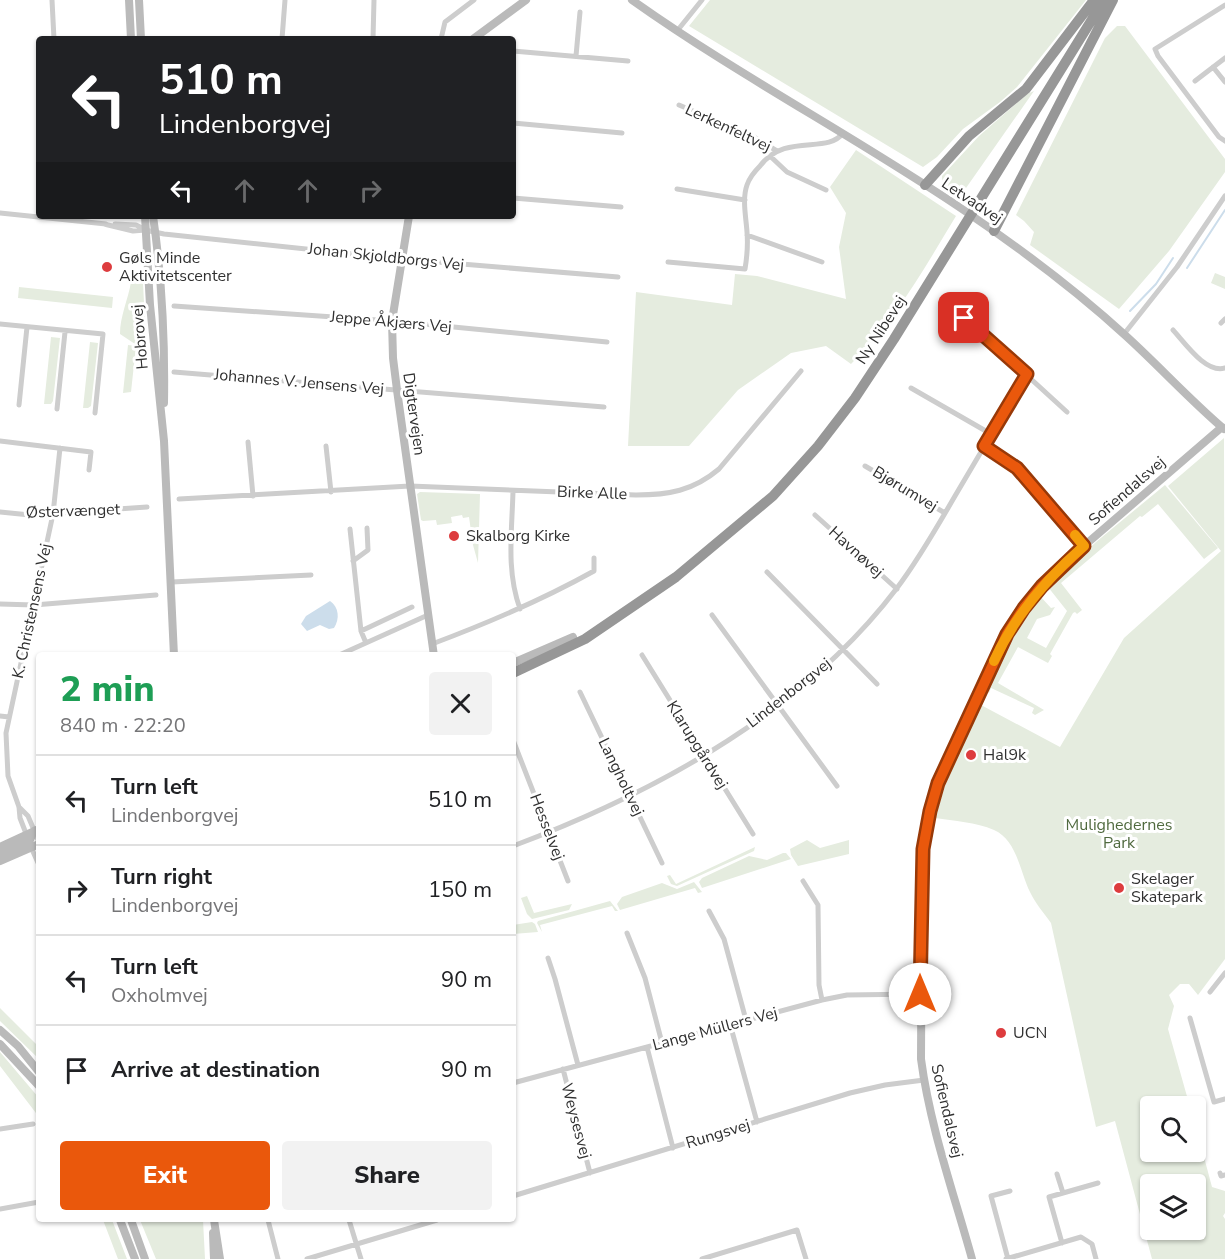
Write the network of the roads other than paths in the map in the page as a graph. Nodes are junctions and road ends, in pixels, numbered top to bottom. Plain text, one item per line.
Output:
1 (52, 0) edge
2 (129, 0) edge
3 (139, 0) edge
4 (285, 0) edge
5 (374, 0) edge
6 (474, 0) edge
7 (526, 0) edge
8 (632, 0) edge
9 (702, 0) edge
10 (1094, 0) edge
11 (1104, 0) edge
12 (1113, 0) edge
13 (1225, 5) edge
14 (580, 12) dead end
15 (677, 31) junction
16 (54, 36) edge
17 (131, 36) edge
18 (141, 36) edge
19 (282, 36) edge
20 (373, 36) edge
21 (442, 36) edge
22 (480, 36) edge
23 (516, 51) edge
24 (576, 56) junction
25 (1225, 58) edge
26 (628, 61) dead end
27 (1214, 67) junction
28 (1195, 81) dead end
29 (1225, 82) edge
30 (679, 105) dead end
31 (516, 123) edge
32 (622, 133) dead end
33 (843, 133) junction
34 (1225, 141) edge
35 (777, 151) junction
36 (770, 156) junction
37 (925, 184) junction
38 (677, 189) dead end
39 (825, 190) dead end
40 (1225, 196) edge
41 (516, 198) edge
42 (745, 200) junction
43 (621, 207) dead end
44 (0, 213) edge
45 (36, 216) edge
46 (67, 219) edge
47 (145, 219) edge
48 (153, 219) edge
49 (409, 219) edge
50 (145, 230) junction
51 (994, 231) junction
52 (155, 232) junction
53 (747, 235) junction
54 (402, 260) junction
55 (668, 262) dead end
56 (822, 262) dead end
57 (618, 277) dead end
58 (174, 306) dead end
59 (964, 318) dead end
60 (392, 321) junction
61 (0, 324) edge
62 (27, 327) junction
63 (1173, 330) dead end
64 (65, 332) junction
65 (1124, 334) junction
66 (607, 342) dead end
67 (1225, 368) edge
68 (801, 371) dead end
69 (174, 372) dead end
70 (1027, 374) junction
71 (911, 388) dead end
72 (397, 390) junction
73 (19, 405) dead end
74 (604, 407) dead end
75 (57, 409) dead end
76 (1067, 411) dead end
77 (94, 413) dead end
78 (1223, 425) edge
79 (991, 435) junction
80 (0, 441) edge
81 (164, 441) junction
82 (248, 442) dead end
83 (326, 446) dead end
84 (984, 446) junction
85 (60, 448) junction
86 (865, 466) dead end
87 (89, 470) dead end
88 (410, 486) junction
89 (513, 491) junction
90 (331, 492) junction
91 (253, 496) junction
92 (179, 500) dead end
93 (147, 507) dead end
94 (0, 512) edge
95 (945, 513) junction
96 (52, 514) junction
97 (815, 515) dead end
98 (367, 528) dead end
99 (350, 529) dead end
100 (1084, 546) junction
101 (594, 558) dead end
102 (353, 561) junction
103 (767, 572) dead end
104 (311, 575) dead end
105 (172, 582) junction
106 (897, 589) junction
107 (156, 595) dead end
108 (0, 604) edge
109 (34, 605) junction
110 (412, 607) dead end
111 (520, 609) junction
112 (428, 615) junction
113 (712, 615) dead end
114 (616, 618) junction
115 (361, 631) junction
116 (573, 637) joint
117 (366, 643) junction
118 (432, 644) junction
119 (843, 649) junction
120 (176, 652) edge
121 (346, 652) edge
122 (433, 652) edge
123 (642, 655) dead end
124 (516, 662) edge
125 (516, 672) edge
126 (877, 684) dead end
127 (580, 692) dead end
128 (778, 704) junction
129 (0, 716) edge
130 (9, 717) junction
131 (516, 748) edge
132 (704, 755) junction
133 (837, 786) dead end
134 (630, 796) junction
135 (549, 832) junction
136 (753, 834) dead end
137 (35, 838) edge
138 (516, 845) edge
139 (0, 847) edge
140 (0, 855) edge
141 (0, 861) edge
142 (662, 862) dead end
143 (568, 881) dead end
144 (803, 881) dead end
145 (709, 911) dead end
146 (627, 933) dead end
147 (548, 958) dead end
148 (1225, 973) edge
149 (1210, 992) dead end
150 (920, 994) junction
151 (822, 1000) junction
152 (1190, 1018) dead end
153 (746, 1020) junction
154 (730, 1024) junction
155 (0, 1030) edge
156 (662, 1043) junction
157 (0, 1044) edge
158 (647, 1047) junction
159 (578, 1065) junction
160 (36, 1068) edge
161 (563, 1069) junction
162 (924, 1080) junction
163 (516, 1082) edge
164 (36, 1083) edge
165 (1225, 1099) edge
166 (757, 1122) junction
167 (33, 1124) dead end
168 (0, 1129) edge
169 (673, 1148) junction
170 (590, 1173) junction
171 (1057, 1174) dead end
172 (1098, 1183) dead end
173 (1010, 1191) dead end
174 (1063, 1193) junction
175 (516, 1195) edge
176 (36, 1203) edge
177 (0, 1209) edge
178 (121, 1222) edge
179 (132, 1222) edge
180 (214, 1222) edge
181 (214, 1222) edge
182 (269, 1222) edge
183 (350, 1222) edge
184 (426, 1222) edge
185 (1062, 1243) junction
186 (356, 1244) junction
187 (135, 1259) edge
188 (146, 1259) edge
189 (215, 1259) edge
190 (220, 1259) edge
191 (278, 1259) edge
192 (307, 1259) edge
193 (361, 1259) edge
194 (702, 1259) edge
195 (806, 1259) edge
196 (972, 1259) edge
197 (1007, 1259) edge
198 (1096, 1259) edge

1 - 16 street
2 - 17 street
3 - 18 street
4 - 19 street
5 - 20 street
6 - 21 street
7 - 22 street
8 - 15 street, Letvadvej
9 - 15 street
10 - 37 highway
11 - 114 highway, Ny Nibevej
12 - 51 highway
13 - 34 street
14 - 24 street
15 - 33 street, Letvadvej
23 - 24 street
24 - 26 street
25 - 27 street
27 - 28 street
27 - 29 street
30 - 35 street, Lerkenfeltvej
31 - 32 street
33 - 35 street, Lerkenfeltvej
33 - 37 street, Letvadvej
35 - 36 street, Lerkenfeltvej
36 - 39 street, Lerkenfeltvej
36 - 42 street, Lerkenfeltvej
37 - 51 street, Letvadvej
38 - 42 street
40 - 65 street
41 - 43 street
42 - 53 street, Lerkenfeltvej
44 - 45 street
46 - 50 street
47 - 50 street, Hobrovej
48 - 52 street, Hobrovej
49 - 54 street, Digtervejen
50 - 52 street
50 - 81 street, Hobrovej
51 - 65 street, Letvadvej
52 - 54 street, Johan Skjoldborgs Vej
52 - 81 street, Hobrovej
53 - 55 street, Lerkenfeltvej
53 - 56 street
54 - 57 street, Johan Skjoldborgs Vej
54 - 60 street, Digtervejen
58 - 60 street, Jeppe Åkjærs Vej
59 - 70 street
60 - 66 street, Jeppe Åkjærs Vej
60 - 72 street, Digtervejen
61 - 62 street
62 - 64 street
62 - 73 street
63 - 67 street
64 - 75 street
64 - 77 street
65 - 78 street, Letvadvej
68 - 89 street, Birke Alle
69 - 72 street, Johannes V. Jensens Vej
70 - 76 street
70 - 79 street, Lindenborgvej
71 - 79 street
72 - 74 street, Johannes V. Jensens Vej
72 - 88 street, Digtervejen
78 - 100 street, Sofiendalsvej
79 - 84 street, Lindenborgvej
80 - 85 street
81 - 105 street, Hobrovej
82 - 91 street
83 - 90 street
84 - 95 street, Lindenborgvej
84 - 100 street
85 - 87 street
85 - 96 street, K. Christensens Vej
86 - 95 street, Bjørumvej
88 - 89 street, Birke Alle
88 - 90 street, Birke Alle
88 - 112 street, Digtervejen
89 - 111 street
90 - 91 street, Birke Alle
91 - 92 street, Birke Alle
93 - 96 street, Østervænget
94 - 96 street, Østervænget
95 - 106 street, Lindenborgvej
96 - 109 street, K. Christensens Vej
97 - 106 street, Havnøvej
98 - 102 street
99 - 102 street
100 - 150 street, Sofiendalsvej
101 - 111 street
102 - 115 street
103 - 119 street
104 - 105 street
105 - 120 street, Hobrovej
106 - 119 street, Lindenborgvej
107 - 109 street
108 - 109 street
109 - 130 street, K. Christensens Vej
110 - 115 street
111 - 118 street
112 - 117 street
112 - 118 street, Digtervejen
113 - 128 street
114 - 116 highway, Ny Nibevej
114 - 125 highway, Ny Nibevej
115 - 117 street
116 - 124 street, Ny Nibevej
117 - 121 street
118 - 122 street, Digtervejen
119 - 126 street
119 - 128 street, Lindenborgvej
123 - 132 street, Klarupgårdvej
127 - 134 street, Langholtvej
128 - 132 street, Lindenborgvej
128 - 133 street
129 - 130 street
130 - 137 street, K. Christensens Vej
131 - 135 street, Hesselvej
132 - 134 street, Lindenborgvej
132 - 136 street, Klarupgårdvej
134 - 135 street, Lindenborgvej
134 - 142 street, Langholtvej
135 - 138 street, Lindenborgvej
135 - 143 street, Hesselvej
137 - 139 street
137 - 140 street
137 - 141 street
144 - 151 street
145 - 153 street
146 - 156 street
147 - 159 street
148 - 149 street
150 - 151 street, Lange Müllers Vej
150 - 162 street, Sofiendalsvej
151 - 153 street, Lange Müllers Vej
152 - 165 street
153 - 154 street, Lange Müllers Vej
154 - 156 street, Lange Müllers Vej
154 - 166 street
155 - 160 street
156 - 158 street, Lange Müllers Vej
157 - 164 street
158 - 159 street, Lange Müllers Vej
158 - 169 street
159 - 161 street, Lange Müllers Vej
161 - 163 street, Lange Müllers Vej
161 - 170 street, Weysesvej
162 - 166 street, Rungsvej
162 - 196 street, Sofiendalsvej
166 - 169 street, Rungsvej
167 - 168 street
169 - 170 street, Rungsvej
170 - 175 street, Rungsvej
171 - 174 street
172 - 174 street
173 - 197 street
174 - 185 street
176 - 177 street
178 - 187 street
179 - 188 street
180 - 189 street
181 - 190 street
182 - 191 street
183 - 186 street
184 - 186 street
185 - 197 street
185 - 198 street
186 - 192 street
186 - 193 street
194 - 195 street

